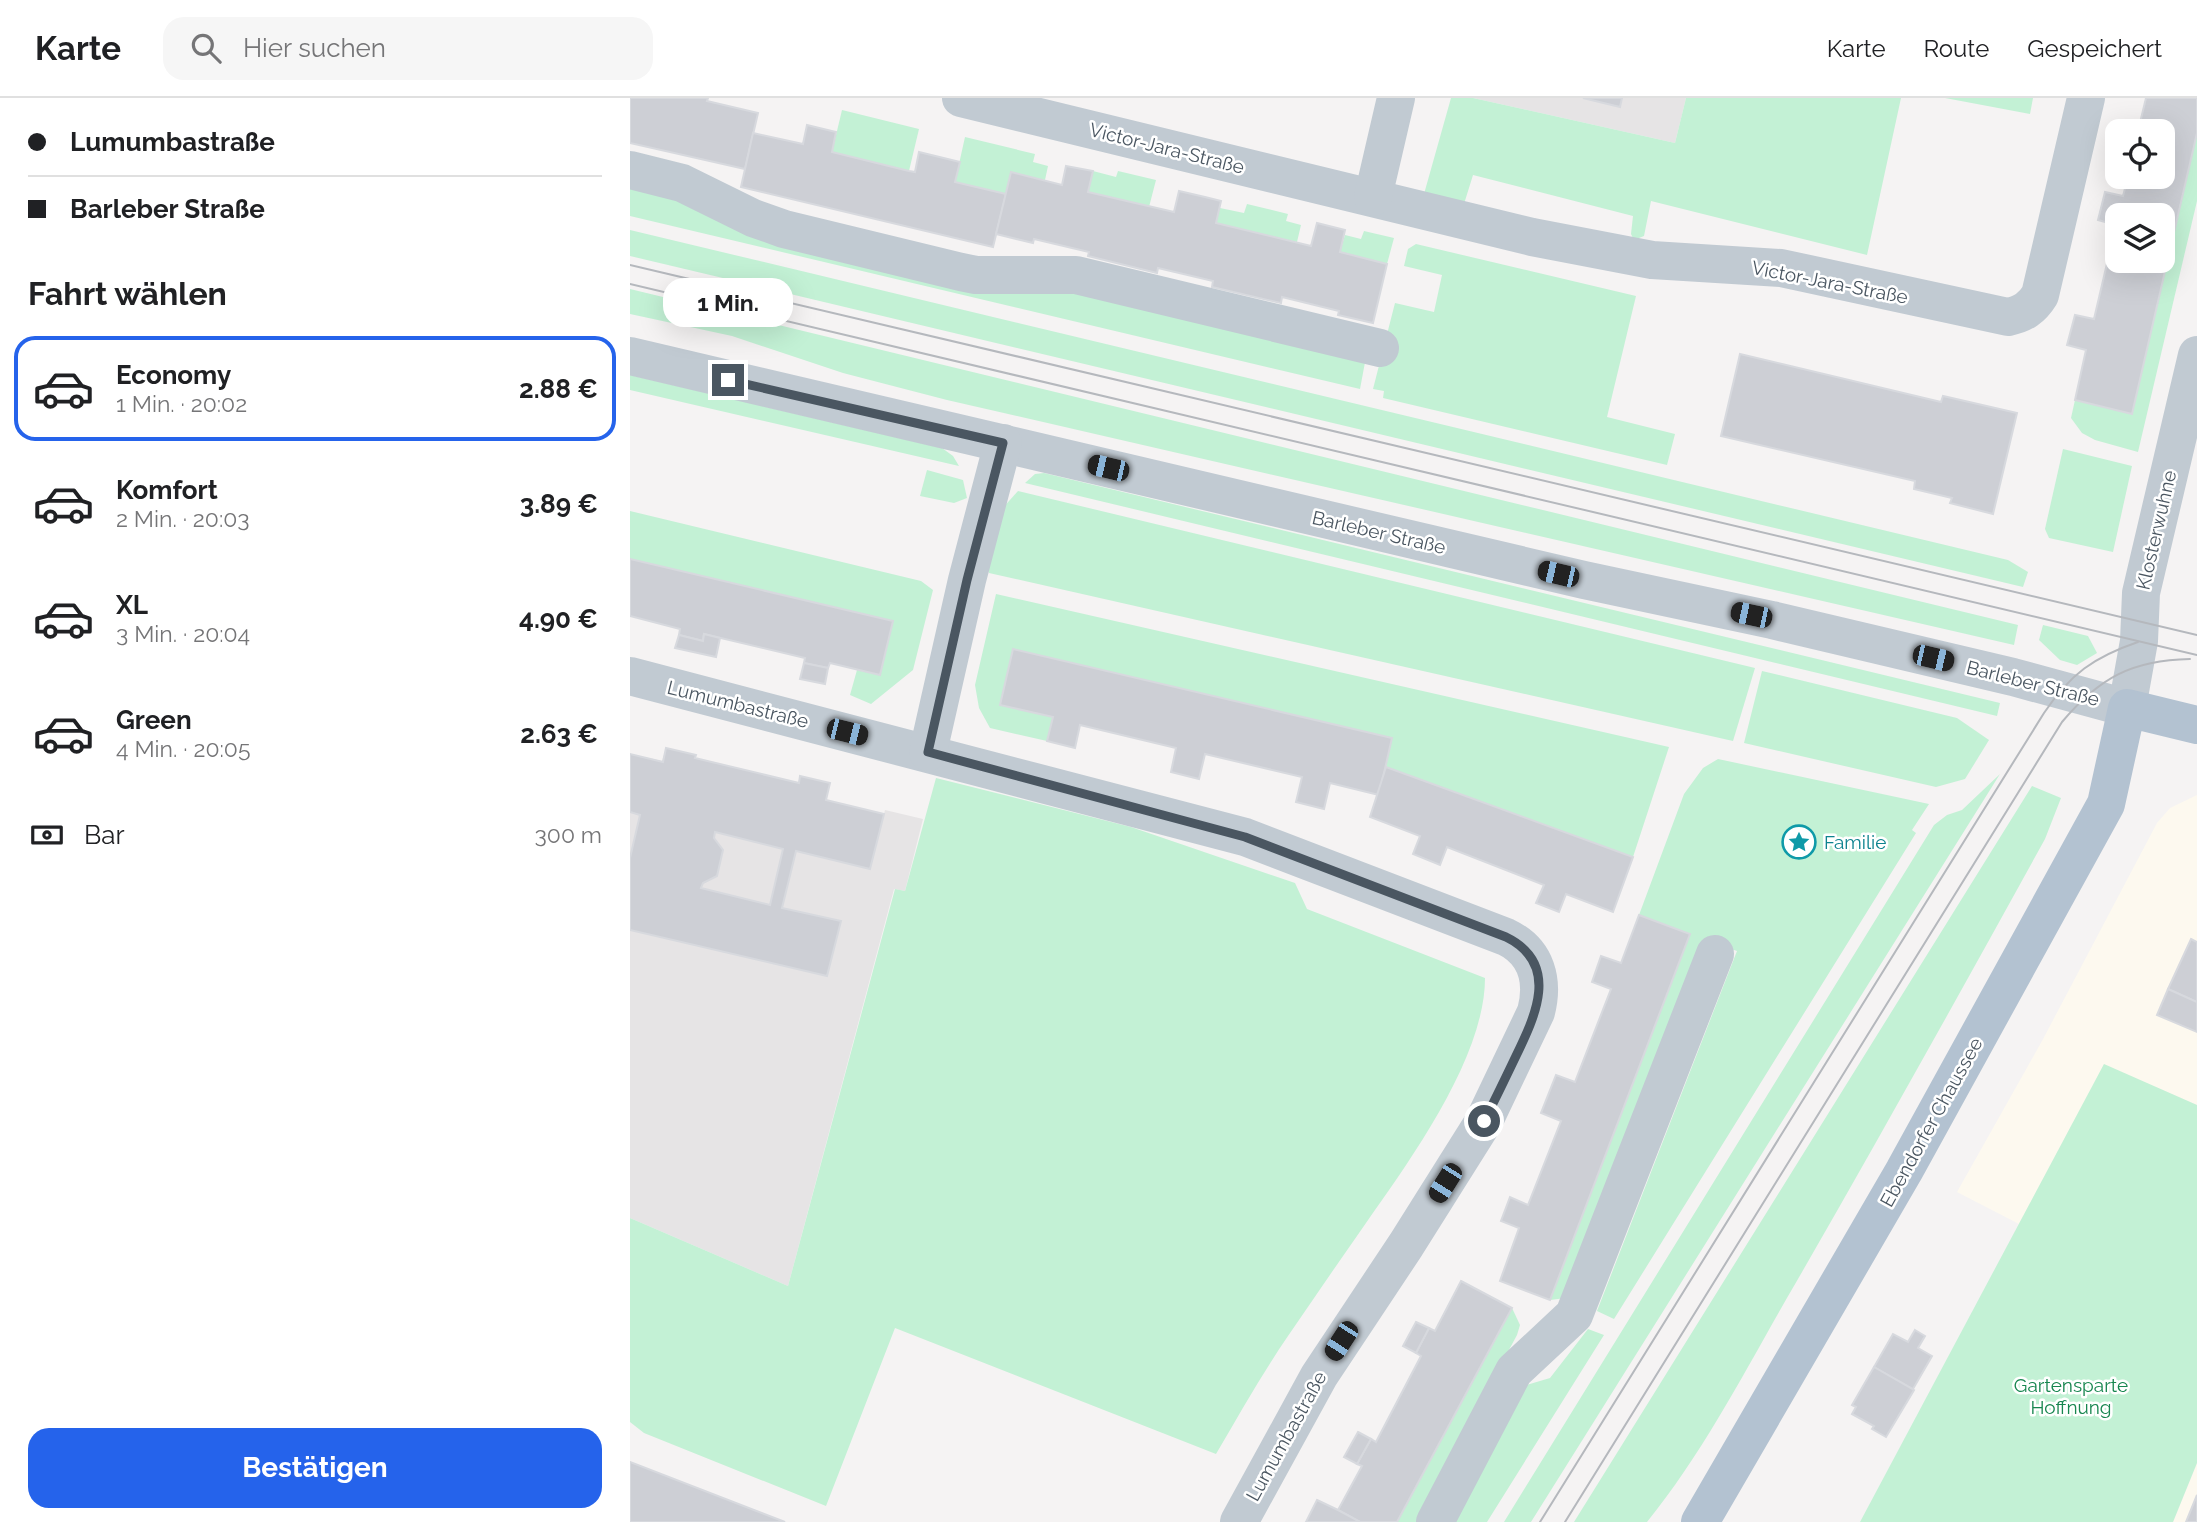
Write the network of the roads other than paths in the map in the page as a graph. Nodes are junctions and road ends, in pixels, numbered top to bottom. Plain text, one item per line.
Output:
1 (961, 98) edge
2 (1396, 98) edge
3 (2086, 98) edge
4 (630, 170) edge
5 (1373, 197) junction
6 (1380, 348) dead end
7 (2197, 355) edge
8 (630, 356) edge
9 (1003, 443) junction
10 (630, 676) edge
11 (2127, 708) junction
12 (2197, 725) edge
13 (928, 752) junction
14 (1715, 954) dead end
15 (1239, 1522) edge
16 (1435, 1522) edge
17 (1700, 1522) edge

1 - 5 street, Victor-Jara-Straße
2 - 5 street
3 - 5 street, Victor-Jara-Straße
4 - 6 street
7 - 11 street, Klosterwuhne
8 - 9 street, Barleber Straße
9 - 11 street, Barleber Straße
9 - 13 street
10 - 13 street, Lumumbastraße
11 - 12 main road
11 - 17 main road, Ebendorfer Chaussee
13 - 15 street, Lumumbastraße
14 - 16 street

